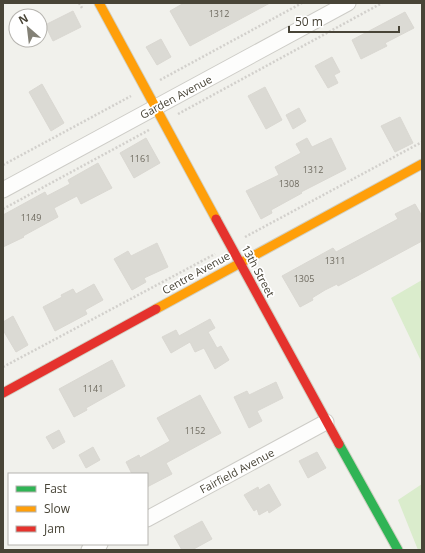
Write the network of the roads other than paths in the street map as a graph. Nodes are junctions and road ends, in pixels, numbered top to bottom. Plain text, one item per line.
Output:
1 (99, 3) edge
2 (348, 3) edge
3 (156, 108) junction
4 (422, 164) edge
5 (3, 190) edge
6 (240, 262) junction
7 (3, 393) edge
8 (326, 422) junction
9 (148, 518) edge
10 (98, 545) edge
11 (89, 550) edge
12 (398, 550) edge

1 - 3 street, 13th Street
2 - 3 street, Garden Avenue
3 - 5 street, Garden Avenue
3 - 6 street, 13th Street
4 - 6 street, Centre Avenue
6 - 7 street, Centre Avenue
6 - 8 street, 13th Street
8 - 9 street, Fairfield Avenue
8 - 12 street, 13th Street
10 - 11 street

